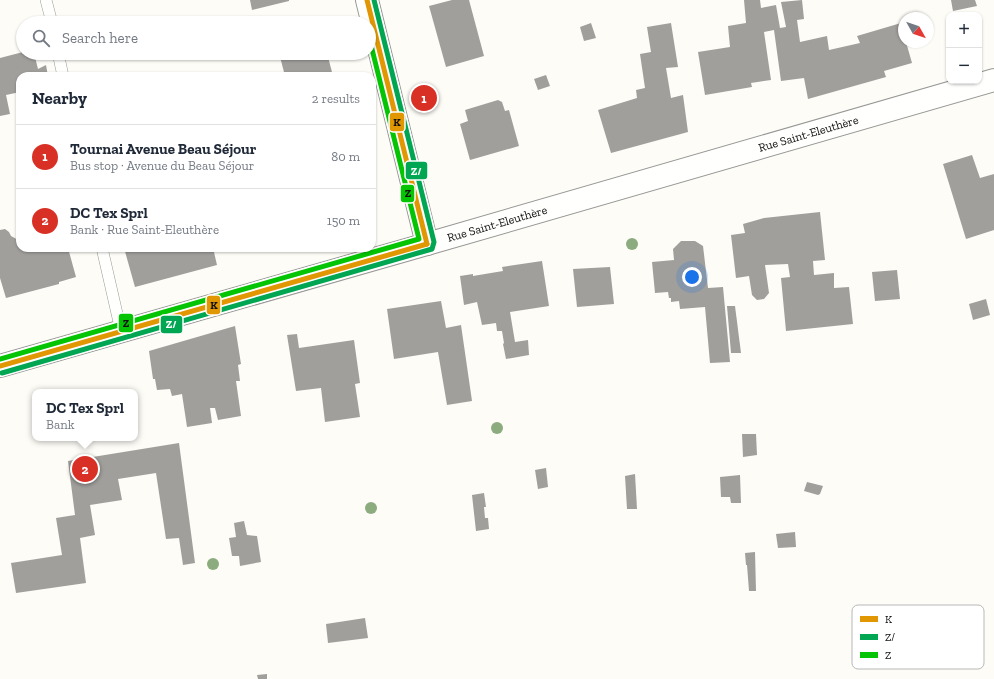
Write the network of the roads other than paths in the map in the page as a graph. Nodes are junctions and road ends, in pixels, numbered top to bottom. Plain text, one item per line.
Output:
1 (46, 0) edge
2 (367, 0) edge
3 (50, 16) edge
4 (371, 16) edge
5 (376, 37) edge
6 (60, 60) edge
7 (62, 72) edge
8 (994, 80) edge
9 (427, 244) junction
10 (103, 252) edge
11 (121, 331) junction
12 (0, 366) edge

1 - 3 lane
2 - 4 street
5 - 9 street
6 - 7 lane
8 - 9 street, Rue Saint-Eleuthère
9 - 11 street, Rue Saint-Eleuthère
10 - 11 lane
11 - 12 street, Rue Saint-Eleuthère

